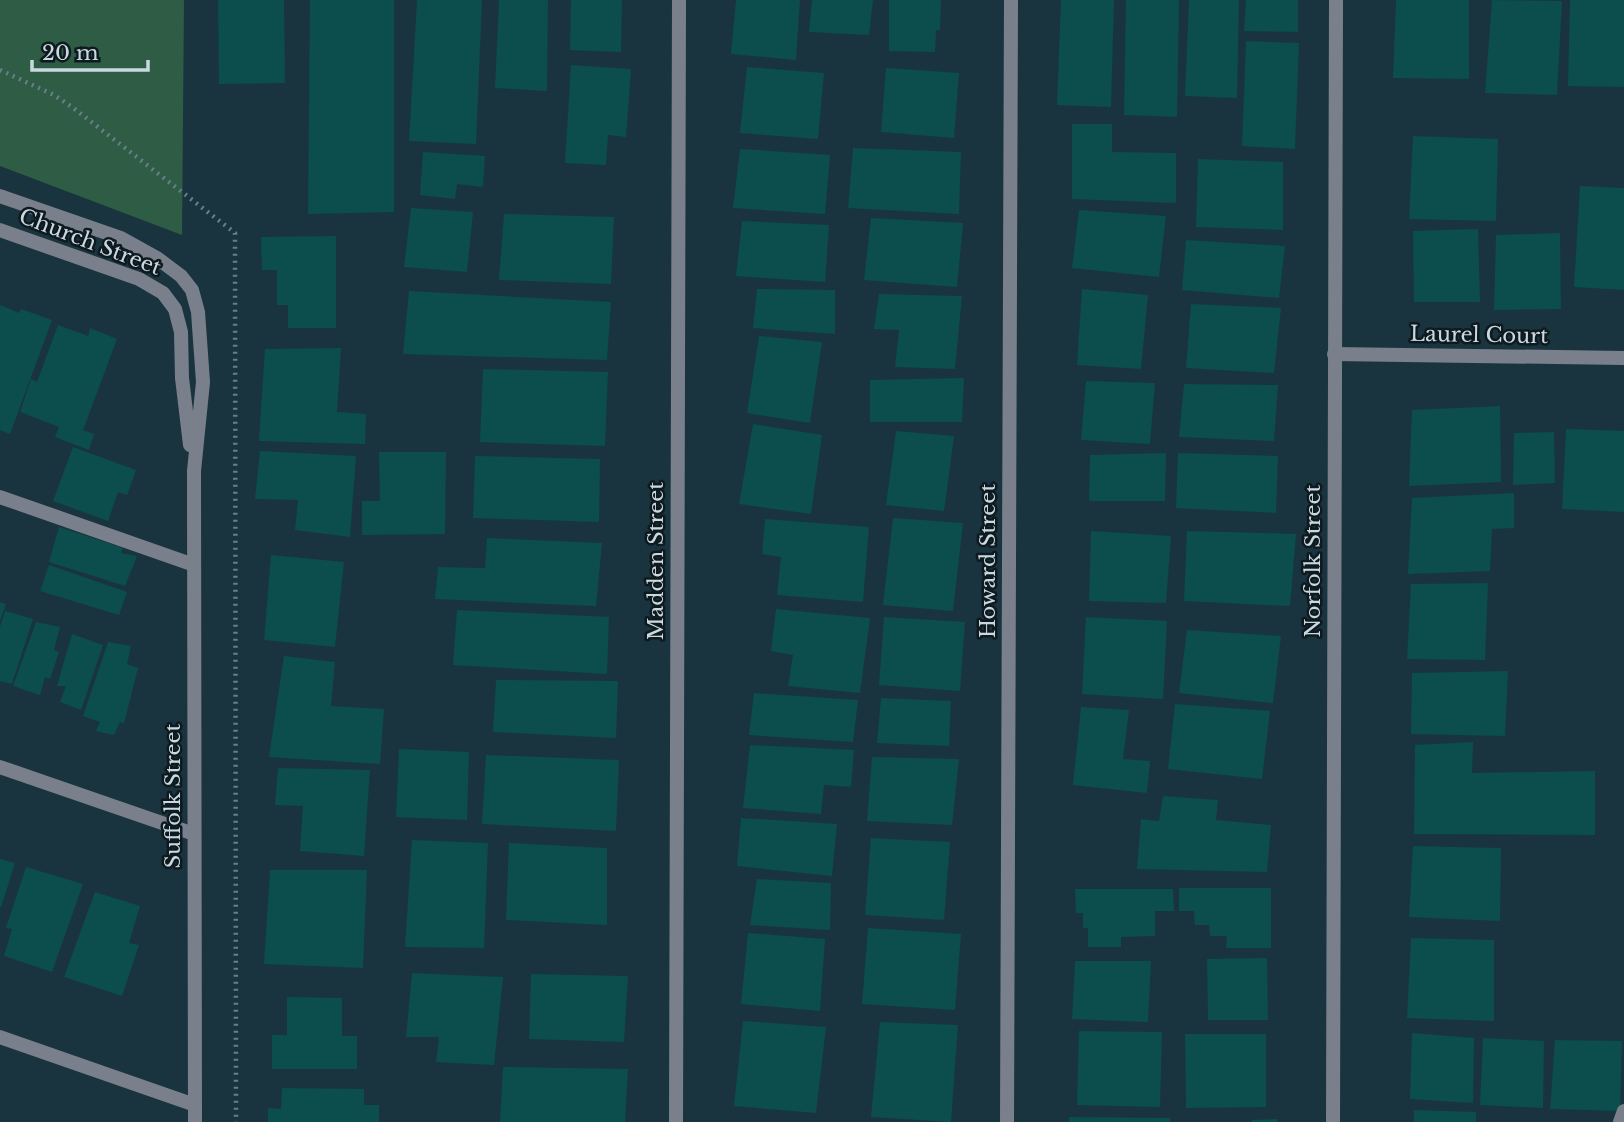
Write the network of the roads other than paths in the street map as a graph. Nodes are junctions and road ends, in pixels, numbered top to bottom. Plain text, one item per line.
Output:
1 (679, 0) edge
2 (1011, 0) edge
3 (1336, 0) edge
4 (0, 195) edge
5 (0, 230) edge
6 (181, 332) joint
7 (200, 339) joint
8 (1335, 354) junction
9 (1624, 358) edge
10 (194, 471) junction
11 (0, 497) edge
12 (194, 565) junction
13 (0, 767) edge
14 (194, 834) junction
15 (0, 1037) edge
16 (195, 1105) junction
17 (1624, 1111) edge
18 (195, 1122) edge
19 (676, 1122) edge
20 (1007, 1122) edge
21 (1333, 1122) edge
22 (1620, 1122) edge

1 - 19 street, Madden Street
2 - 20 street, Howard Street
3 - 8 street, Norfolk Street
4 - 7 street, Church Street
5 - 6 street, Church Street
6 - 10 street, Suffolk Street
7 - 10 street, Suffolk Street
8 - 9 street, Laurel Court
8 - 21 street, Norfolk Street
10 - 12 street, Suffolk Street
11 - 12 street
12 - 14 street, Suffolk Street
13 - 14 street
14 - 16 street, Suffolk Street
15 - 16 street
16 - 18 street, Suffolk Street
17 - 22 street

